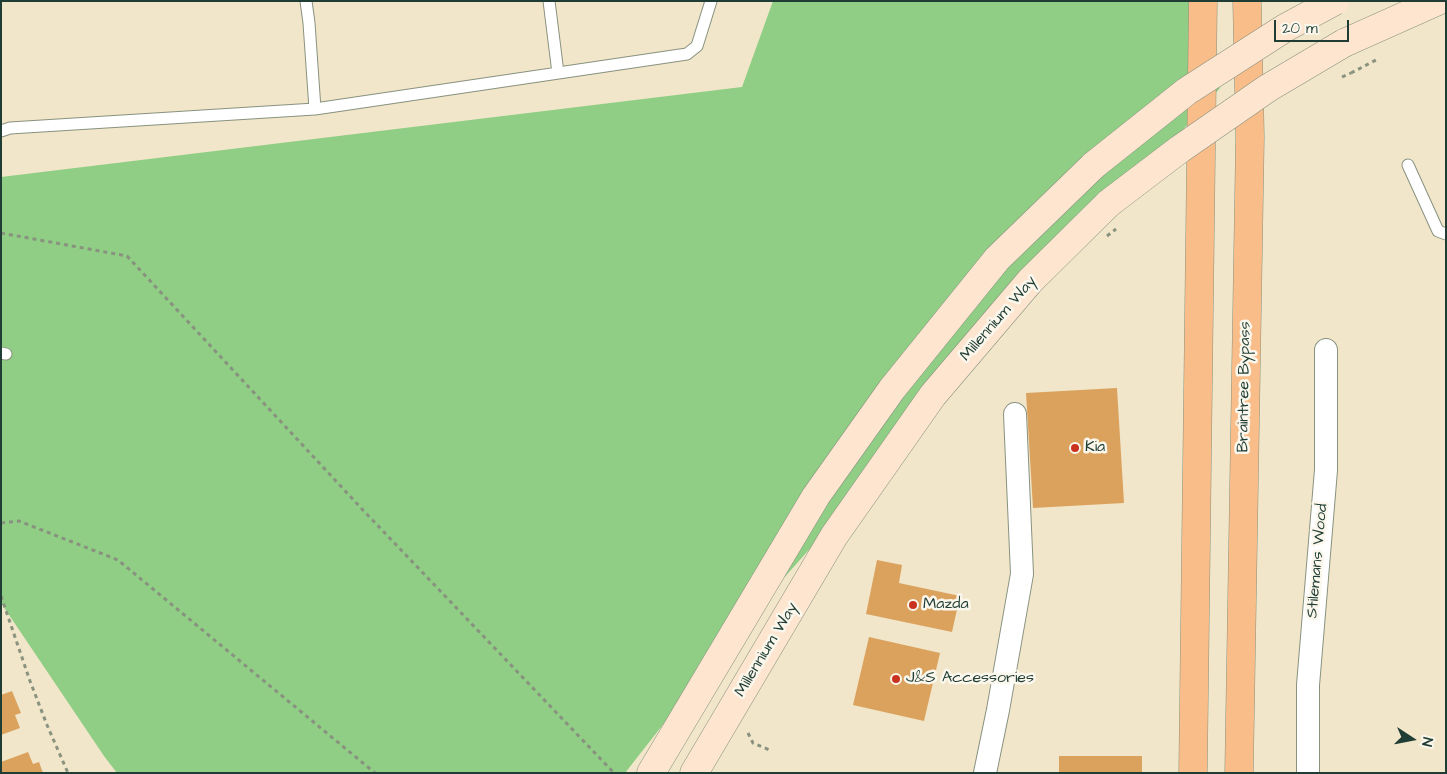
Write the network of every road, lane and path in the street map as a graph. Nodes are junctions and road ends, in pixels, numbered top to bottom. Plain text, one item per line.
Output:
1 (306, 1) edge
2 (549, 1) edge
3 (711, 1) edge
4 (1203, 1) edge
5 (1247, 1) edge
6 (1335, 1) edge
7 (1438, 1) edge
8 (558, 73) junction
9 (316, 109) junction
10 (1, 131) edge
11 (1408, 164) dead end
12 (1, 233) edge
13 (1446, 234) edge
14 (1107, 236) dead end
15 (1101, 243) dead end
16 (1326, 350) dead end
17 (1015, 414) dead end
18 (1, 523) edge
19 (1, 596) edge
20 (745, 728) dead end
21 (772, 751) dead end
22 (68, 773) edge
23 (375, 773) edge
24 (614, 773) edge
25 (651, 773) edge
26 (694, 773) edge
27 (985, 773) edge
28 (1193, 773) edge
29 (1238, 773) edge
30 (1308, 773) edge

1 - 9 lane
2 - 8 lane
3 - 8 lane
4 - 28 highway
5 - 29 highway, Braintree Bypass
6 - 25 main road, bridge
7 - 26 main road, Millennium Way, bridge
8 - 9 lane
9 - 10 lane
11 - 13 lane
12 - 24 path
14 - 15 path
16 - 30 street, Stilemans Wood
17 - 27 street
18 - 23 path
19 - 22 path
20 - 21 path

